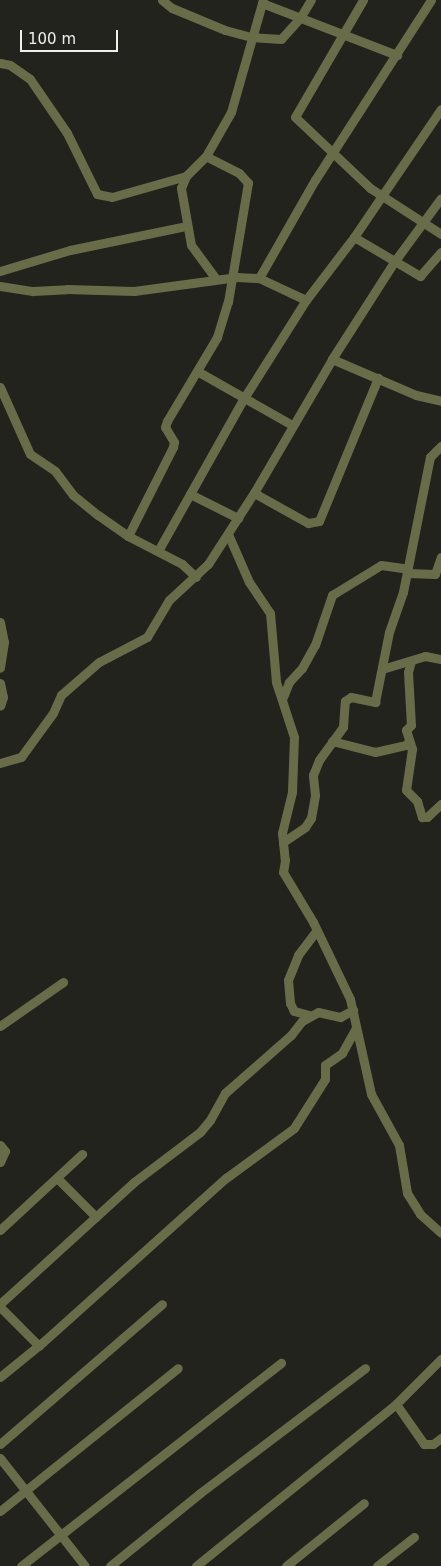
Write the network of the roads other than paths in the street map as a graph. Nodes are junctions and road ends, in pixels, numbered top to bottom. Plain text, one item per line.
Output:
1 (162, 0) edge
2 (311, 0) edge
3 (363, 0) edge
4 (427, 1) edge
5 (263, 2) edge
6 (300, 18) junction
7 (345, 34) junction
8 (251, 37) junction
9 (397, 55) junction
10 (0, 63) edge
11 (441, 109) edge
12 (334, 150) junction
13 (206, 156) junction
14 (186, 176) junction
15 (382, 196) junction
16 (441, 198) edge
17 (423, 223) junction
18 (186, 226) junction
19 (441, 234) edge
20 (354, 237) junction
21 (441, 252) edge
22 (394, 262) junction
23 (0, 272) edge
24 (231, 277) junction
25 (216, 278) junction
26 (259, 278) junction
27 (0, 286) edge
28 (306, 300) junction
29 (332, 359) junction
30 (197, 370) junction
31 (378, 378) junction
32 (0, 387) edge
33 (244, 398) junction
34 (441, 401) edge
35 (292, 425) junction
36 (441, 446) edge
37 (254, 493) junction
38 (190, 494) junction
39 (238, 518) junction
40 (228, 534) junction
41 (128, 536) junction
42 (158, 551) junction
43 (441, 557) edge
44 (408, 571) junction
45 (196, 577) junction
46 (0, 622) edge
47 (441, 659) edge
48 (411, 661) junction
49 (0, 668) edge
50 (382, 669) junction
51 (0, 683) edge
52 (283, 697) junction
53 (0, 706) edge
54 (332, 741) junction
55 (409, 741) junction
56 (0, 763) edge
57 (441, 804) edge
58 (283, 842) junction
59 (316, 931) junction
60 (63, 982) dead end
61 (353, 1010) junction
62 (309, 1015) junction
63 (0, 1026) edge
64 (356, 1028) junction
65 (0, 1145) edge
66 (82, 1154) dead end
67 (0, 1162) edge
68 (57, 1178) junction
69 (96, 1217) junction
70 (0, 1230) edge
71 (441, 1233) edge
72 (162, 1304) dead end
73 (0, 1305) edge
74 (39, 1346) junction
75 (441, 1359) edge
76 (282, 1363) dead end
77 (178, 1368) dead end
78 (365, 1368) dead end
79 (0, 1377) edge
80 (396, 1404) junction
81 (441, 1438) edge
82 (0, 1444) edge
83 (0, 1458) edge
84 (26, 1490) junction
85 (364, 1502) dead end
86 (0, 1511) edge
87 (60, 1534) junction
88 (414, 1537) dead end
89 (21, 1566) edge
90 (85, 1566) edge
91 (110, 1566) edge
92 (196, 1566) edge
93 (286, 1566) edge
94 (377, 1566) edge

1 - 8 street
2 - 6 street
3 - 7 street
4 - 9 street
5 - 6 street
5 - 8 street
6 - 7 street
6 - 8 street
7 - 9 street
7 - 12 street
8 - 13 street
9 - 12 street
10 - 14 street
11 - 15 street
12 - 15 street
12 - 26 street
13 - 14 street
13 - 24 street
14 - 18 street
15 - 17 street
15 - 20 street
16 - 17 street
17 - 19 street
17 - 22 street
18 - 23 street
18 - 25 street
20 - 22 street
20 - 28 street
21 - 22 street
22 - 29 street
24 - 25 street
24 - 26 street
24 - 30 street
25 - 27 street
26 - 28 street
28 - 33 street
29 - 31 street
29 - 35 street
30 - 33 street
30 - 41 street
31 - 34 street
31 - 37 street
32 - 41 street
33 - 35 street
33 - 38 street
35 - 37 street
36 - 44 street
37 - 39 street
38 - 39 street
38 - 42 street
39 - 40 street
40 - 45 street
40 - 52 street
41 - 42 street
42 - 45 street
43 - 44 street
44 - 50 street
44 - 52 street
45 - 56 street
46 - 49 street
47 - 48 street
48 - 50 street
48 - 55 street
50 - 54 street
51 - 53 street
52 - 58 street
54 - 55 street
54 - 58 street
55 - 57 street
58 - 59 street
59 - 61 street
59 - 62 street
60 - 63 street
61 - 62 street
61 - 64 street
62 - 69 street
64 - 71 street
64 - 74 street
65 - 67 street
66 - 68 street
68 - 69 street
68 - 70 street
69 - 73 street
72 - 82 street
73 - 74 street
74 - 79 street
75 - 80 street
76 - 87 street
77 - 84 street
78 - 91 street
80 - 81 street
80 - 92 street
83 - 84 street
84 - 86 street
84 - 87 street
85 - 93 street
87 - 89 street
87 - 90 street
88 - 94 street

